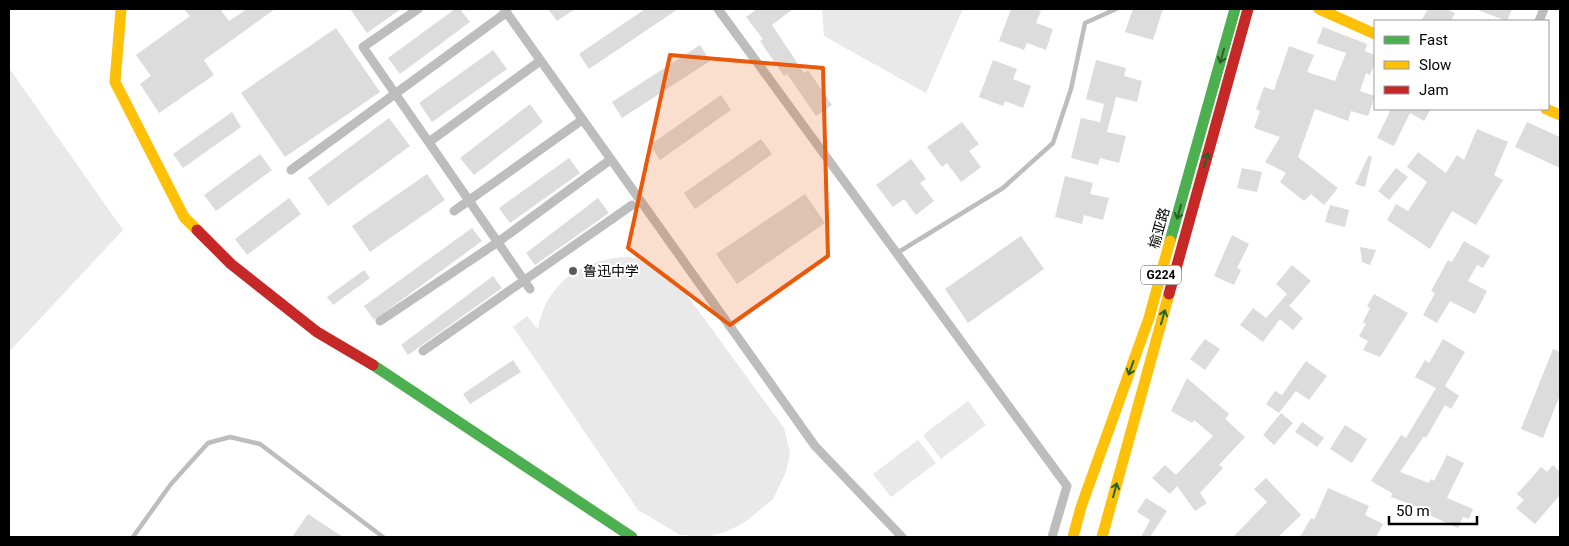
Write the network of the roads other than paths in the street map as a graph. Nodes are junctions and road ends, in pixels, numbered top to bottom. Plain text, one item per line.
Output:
1 (121, 9) edge
2 (418, 9) edge
3 (718, 9) edge
4 (1116, 9) edge
5 (1235, 9) edge
6 (1248, 9) edge
7 (1319, 9) edge
8 (506, 11) edge
9 (1374, 34) edge
10 (540, 61) junction
11 (396, 94) junction
12 (1548, 110) edge
13 (1560, 115) edge
14 (582, 120) junction
15 (428, 142) junction
16 (610, 160) junction
17 (290, 170) dead end
18 (469, 200) junction
19 (632, 205) dead end
20 (454, 211) dead end
21 (498, 242) junction
22 (897, 253) junction
23 (524, 280) junction
24 (530, 289) dead end
25 (380, 321) dead end
26 (423, 351) dead end
27 (1067, 486) junction
28 (1081, 507) junction
29 (133, 537) edge
30 (383, 537) edge
31 (632, 537) edge
32 (902, 537) edge
33 (1052, 537) edge
34 (1073, 537) edge
35 (1102, 537) edge

1 - 31 main road
2 - 11 street
3 - 22 street
4 - 22 lane
5 -> 28 main road, 榆亚路 / G224
35 -> 6 main road, 榆亚路 / G224
7 - 9 main road
8 - 10 street
8 - 11 street
10 - 14 street
10 - 15 street
11 - 15 street
11 - 17 street
12 - 13 main road
14 - 16 street
14 - 18 street
15 - 18 street
16 - 21 street
16 - 32 street
18 - 20 street
18 - 21 street
19 - 23 street
21 - 23 street
21 - 25 street
22 - 27 street
23 - 24 street
23 - 26 street
27 - 28 street
27 - 33 street
28 - 34 main road, 榆亚路 / G224
29 - 30 lane

